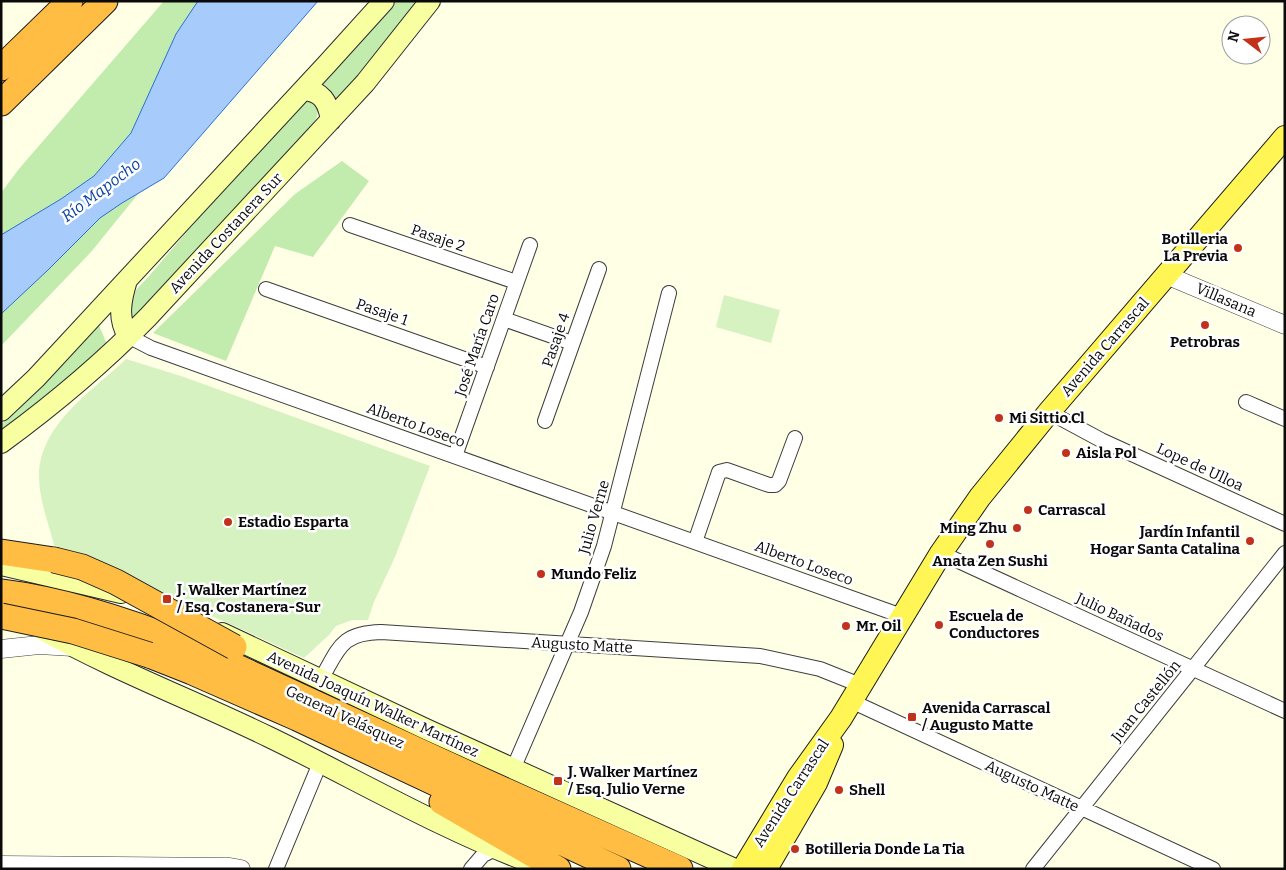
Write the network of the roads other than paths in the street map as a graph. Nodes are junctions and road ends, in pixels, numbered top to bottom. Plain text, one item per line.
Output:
1 (70, 1) edge
2 (105, 1) edge
3 (384, 1) edge
4 (430, 1) edge
5 (1, 68) edge
6 (303, 90) junction
7 (1, 103) edge
8 (330, 120) junction
9 (1285, 137) edge
10 (350, 225) dead end
11 (530, 245) dead end
12 (598, 269) dead end
13 (1166, 275) junction
14 (128, 278) junction
15 (516, 282) junction
16 (266, 289) dead end
17 (669, 293) dead end
18 (504, 319) junction
19 (1285, 325) edge
20 (128, 336) junction
21 (572, 343) junction
22 (487, 366) junction
23 (1246, 402) dead end
24 (1, 411) edge
25 (1049, 412) junction
26 (1285, 419) edge
27 (545, 421) dead end
28 (794, 438) dead end
29 (1, 443) edge
30 (455, 456) junction
31 (613, 513) junction
32 (1285, 524) edge
33 (695, 542) junction
34 (1, 552) edge
35 (941, 553) junction
36 (1285, 554) edge
37 (1, 565) edge
38 (1, 592) edge
39 (1, 605) edge
40 (1, 616) edge
41 (902, 616) junction
42 (567, 645) junction
43 (73, 647) junction
44 (1, 649) edge
45 (1193, 668) junction
46 (321, 679) junction
47 (851, 701) junction
48 (1285, 711) edge
49 (297, 718) junction
50 (354, 721) junction
51 (320, 763) junction
52 (513, 769) junction
53 (1081, 809) junction
54 (495, 849) junction
55 (1, 865) edge
56 (241, 869) edge
57 (276, 869) edge
58 (471, 869) edge
59 (548, 869) edge
60 (558, 869) edge
61 (618, 869) edge
62 (680, 869) edge
63 (735, 869) edge
64 (743, 869) edge
65 (766, 869) edge
66 (1033, 869) edge
67 (1213, 869) edge

1 - 5 highway
2 - 7 highway
3 - 6 main road
4 - 8 main road, Avenida Costanera Sur
6 - 8 main road
6 - 14 main road
8 - 20 main road, Avenida Costanera Sur
9 - 13 main road, Avenida Carrascal
10 - 15 street, Pasaje 2
11 - 15 street, José María Caro
12 - 21 street, Pasaje 4
13 - 19 street, Villasana
13 - 25 main road, Avenida Carrascal
14 - 20 main road
14 - 24 main road
15 - 18 street, José María Caro
16 - 22 street, Pasaje 1
17 - 31 street, Julio Verne
18 - 21 street
18 - 22 street, José María Caro
20 - 29 main road, Avenida Costanera Sur
20 - 30 street, Alberto Loseco
21 - 27 street, Pasaje 4
22 - 30 street, José María Caro
23 - 26 street
25 - 32 street, Lope de Ulloa
25 - 35 main road, Avenida Carrascal
28 - 33 street
30 - 31 street, Alberto Loseco
31 - 33 street, Alberto Loseco
31 - 42 street, Julio Verne
33 - 41 street, Alberto Loseco
34 - 50 highway, bridge
35 - 41 main road, Avenida Carrascal
35 - 45 street, Julio Bañados
36 - 45 street, Juan Castellón
37 - 46 main road, Avenida Joaquín Walker Martínez
38 - 50 highway, General Velásquez
39 - 43 main road
40 - 49 highway, General Velásquez, bridge
41 - 47 main road, Avenida Carrascal
42 - 46 street, Augusto Matte
42 - 47 street, Augusto Matte
42 - 52 street, Julio Verne
43 - 44 street
43 - 51 main road
45 - 48 street, Julio Bañados
45 - 53 street, Juan Castellón
46 - 52 main road, Avenida Joaquín Walker Martínez
47 - 53 street, Augusto Matte
47 - 64 main road, Avenida Carrascal
47 - 65 main road, Avenida Carrascal
49 - 60 highway
49 - 61 highway, General Velásquez
50 - 62 highway, General Velásquez
51 - 54 main road
51 - 57 street
52 - 63 main road, Avenida Joaquín Walker Martínez
53 - 66 street, Juan Castellón
53 - 67 street, Augusto Matte
54 - 58 street
54 - 59 main road
55 - 56 street

